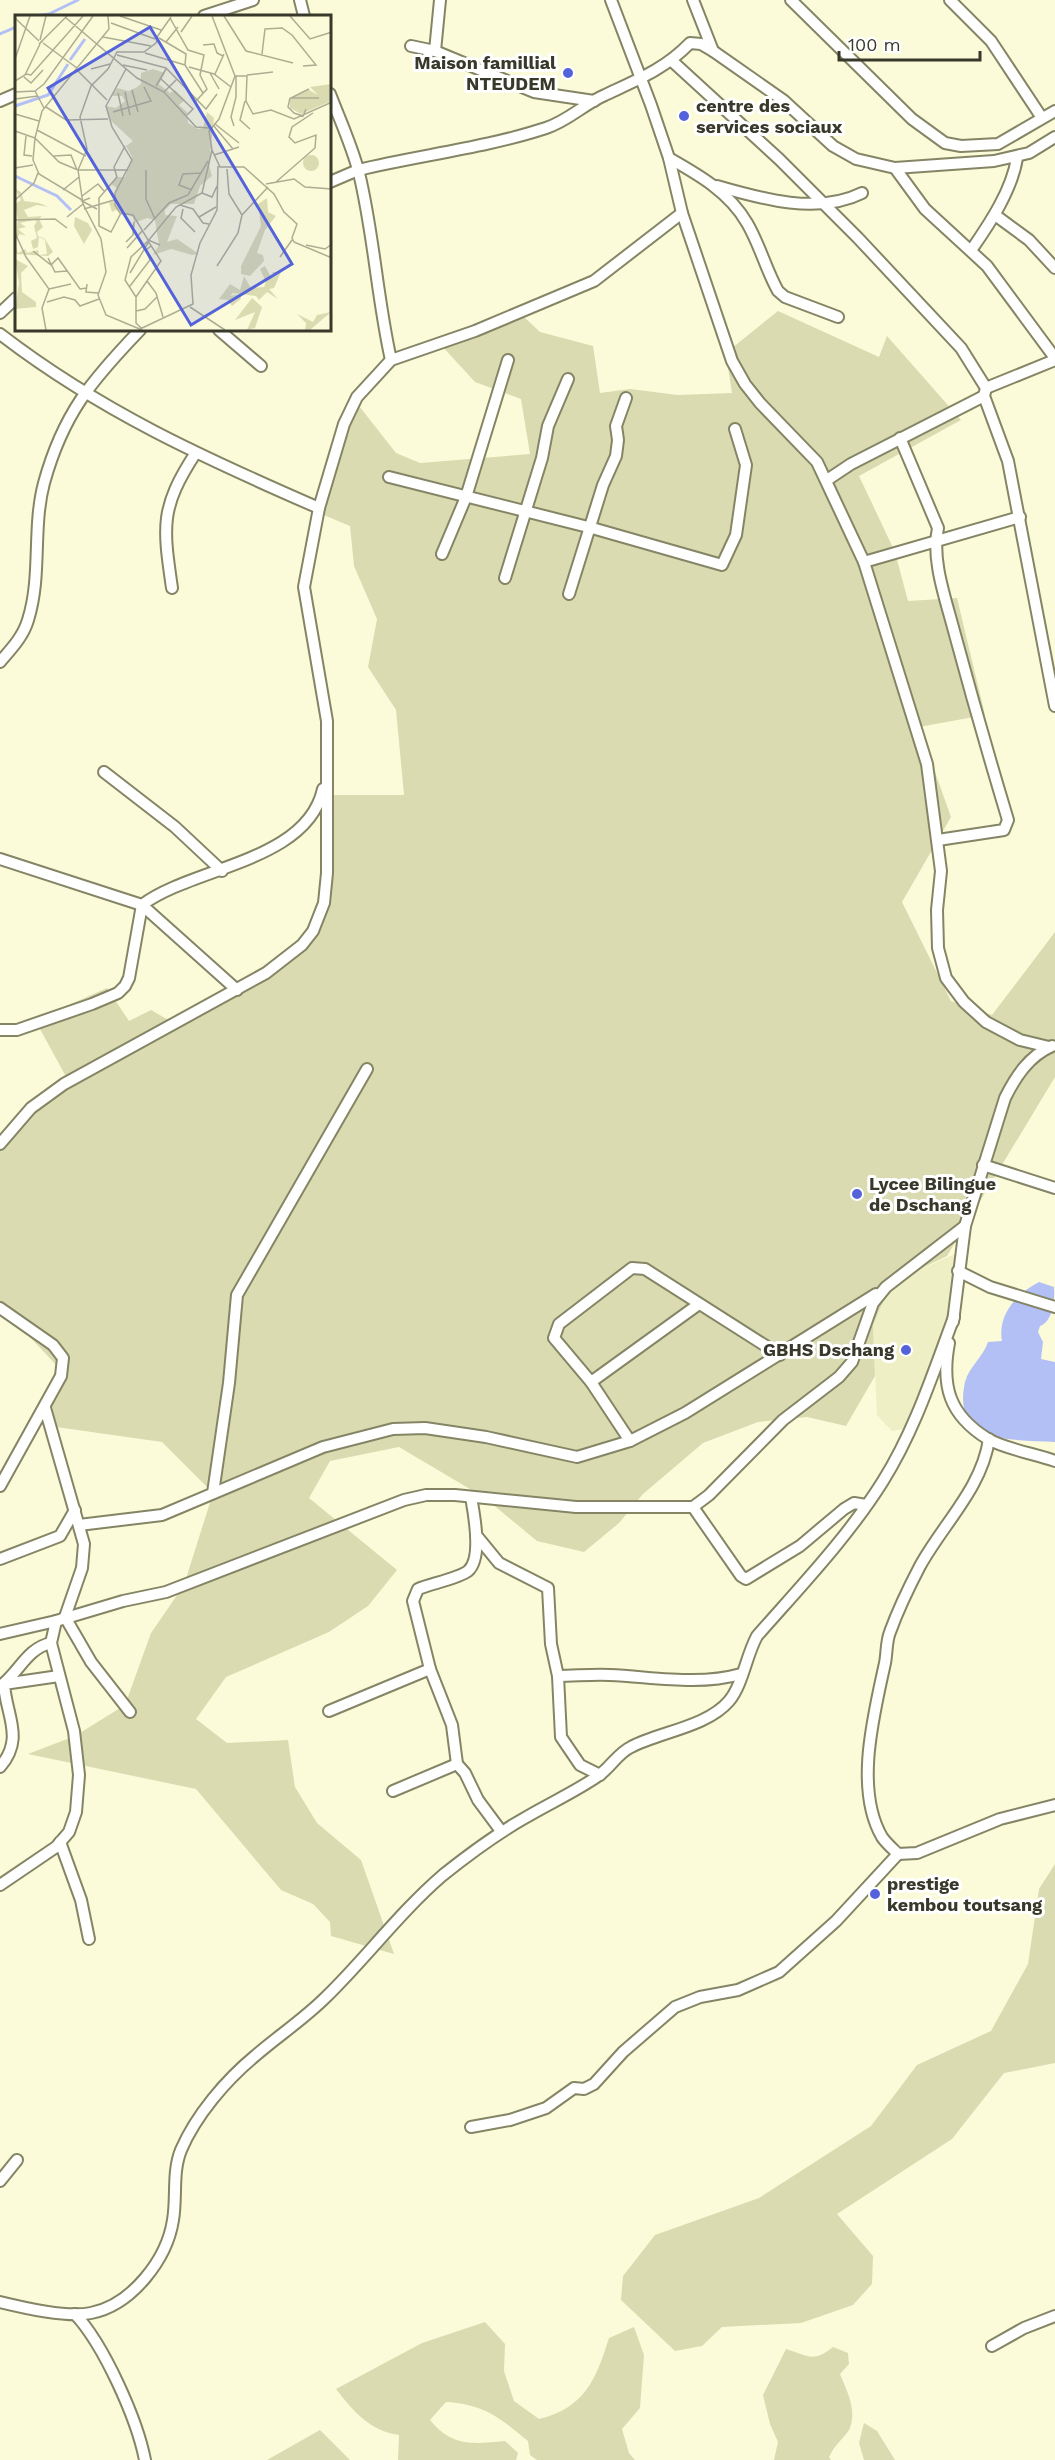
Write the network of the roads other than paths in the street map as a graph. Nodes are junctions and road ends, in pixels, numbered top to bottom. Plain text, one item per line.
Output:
1 (253, 0) edge
2 (300, 0) edge
3 (440, 0) edge
4 (611, 0) edge
5 (693, 0) edge
6 (791, 0) edge
7 (950, 0) edge
8 (207, 15) edge
9 (304, 15) edge
10 (411, 46) dead end
11 (435, 51) junction
12 (713, 51) junction
13 (672, 61) junction
14 (642, 79) junction
15 (15, 94) edge
16 (332, 99) edge
17 (0, 101) edge
18 (594, 101) junction
19 (1055, 111) edge
20 (1042, 118) junction
21 (1055, 137) edge
22 (669, 158) junction
23 (1017, 158) junction
24 (895, 168) junction
25 (358, 170) junction
26 (332, 181) edge
27 (711, 184) junction
28 (862, 193) dead end
29 (826, 206) junction
30 (682, 213) junction
31 (995, 215) junction
32 (972, 249) junction
33 (1055, 268) edge
34 (15, 299) edge
35 (0, 313) edge
36 (838, 317) dead end
37 (138, 332) edge
38 (221, 332) edge
39 (0, 334) edge
40 (1055, 359) edge
41 (391, 360) junction
42 (508, 360) dead end
43 (261, 366) dead end
44 (568, 379) dead end
45 (84, 392) junction
46 (985, 392) junction
47 (626, 398) dead end
48 (735, 429) dead end
49 (900, 438) junction
50 (195, 454) junction
51 (389, 477) dead end
52 (826, 480) junction
53 (466, 497) junction
54 (319, 508) junction
55 (528, 511) junction
56 (1020, 518) junction
57 (592, 528) junction
58 (935, 542) junction
59 (442, 554) dead end
60 (864, 562) junction
61 (506, 578) dead end
62 (172, 588) dead end
63 (570, 594) dead end
64 (0, 662) edge
65 (1055, 706) edge
66 (104, 772) dead end
67 (326, 775) junction
68 (938, 840) junction
69 (0, 859) edge
70 (222, 871) junction
71 (142, 905) junction
72 (237, 990) junction
73 (0, 1030) edge
74 (1052, 1046) edge
75 (367, 1069) dead end
76 (0, 1144) edge
77 (983, 1165) junction
78 (1055, 1188) edge
79 (965, 1226) junction
80 (958, 1271) junction
81 (886, 1287) junction
82 (699, 1304) junction
83 (1055, 1307) edge
84 (0, 1308) edge
85 (954, 1317) junction
86 (780, 1355) junction
87 (591, 1382) junction
88 (45, 1408) junction
89 (989, 1439) junction
90 (630, 1441) junction
91 (1055, 1461) edge
92 (0, 1486) edge
93 (213, 1493) junction
94 (471, 1497) junction
95 (866, 1505) junction
96 (693, 1507) junction
97 (75, 1510) junction
98 (79, 1525) junction
99 (476, 1535) junction
100 (0, 1559) edge
101 (61, 1619) junction
102 (0, 1634) edge
103 (51, 1643) junction
104 (430, 1670) junction
105 (741, 1674) junction
106 (59, 1676) junction
107 (558, 1676) junction
108 (2, 1684) edge
109 (329, 1711) dead end
110 (130, 1712) dead end
111 (457, 1764) junction
112 (0, 1767) edge
113 (600, 1775) junction
114 (393, 1791) dead end
115 (1055, 1805) edge
116 (501, 1832) junction
117 (60, 1842) junction
118 (898, 1854) junction
119 (0, 1885) edge
120 (89, 1939) dead end
121 (471, 2127) dead end
122 (17, 2160) dead end
123 (0, 2181) edge
124 (0, 2302) edge
125 (93, 2313) junction
126 (75, 2314) junction
127 (1055, 2316) edge
128 (87, 2327) junction
129 (992, 2346) dead end
130 (145, 2460) edge

1 - 8 street
2 - 9 street
3 - 11 street
4 - 14 street
5 - 12 street
6 - 20 street
7 - 20 street
10 - 11 street
11 - 18 street
12 - 13 street
12 - 24 street
13 - 14 street
13 - 29 street
14 - 18 street
14 - 22 street
15 - 17 street
16 - 25 street
18 - 25 street
19 - 20 street
21 - 23 street
22 - 27 street
22 - 30 street
23 - 24 street
23 - 31 street
24 - 32 street
25 - 26 street
25 - 41 street
27 - 29 street
27 - 36 street
28 - 29 street
29 - 46 street
30 - 41 street
30 - 52 street
31 - 32 street
31 - 33 street
32 - 40 street
34 - 35 street
37 - 45 street
38 - 43 street
39 - 45 street
40 - 46 street
41 - 54 street
42 - 53 street
44 - 55 street
45 - 50 street
45 - 64 street
46 - 49 street
46 - 56 street
47 - 57 street
48 - 57 street
49 - 52 street
49 - 58 street
50 - 54 street
50 - 62 street
51 - 53 street
52 - 60 street
53 - 55 street
53 - 59 street
54 - 67 street
55 - 57 street
55 - 61 street
56 - 58 street
56 - 65 street
57 - 63 street
58 - 60 street
58 - 68 street
60 - 68 street
66 - 70 street
67 - 70 street
67 - 72 street
68 - 74 street
69 - 71 street
70 - 71 street
71 - 72 street
71 - 73 street
72 - 76 street
74 - 77 street
75 - 93 street
77 - 78 street
77 - 79 street
79 - 80 street
79 - 81 street
80 - 83 street
80 - 85 street
81 - 86 street
81 - 96 street
82 - 86 street
82 - 87 street
82 - 87 street
84 - 88 street
85 - 89 street
85 - 95 street
86 - 90 street
87 - 90 street
88 - 92 street
88 - 97 street
89 - 91 street
89 - 118 street
90 - 93 street
93 - 98 street
94 - 96 street
94 - 99 street
94 - 101 street
95 - 96 street
95 - 105 street
97 - 98 street
97 - 100 street
98 - 101 street
99 - 104 street
99 - 107 street
101 - 102 street
101 - 103 street
101 - 110 street
103 - 106 street
103 - 108 street
104 - 109 street
104 - 111 street
105 - 107 street
105 - 113 street
106 - 108 street
106 - 117 street
107 - 113 street
108 - 112 street
111 - 114 street
111 - 116 street
113 - 116 street
115 - 118 street
116 - 125 street
117 - 119 street
117 - 120 street
118 - 121 street
122 - 123 street
124 - 126 street
125 - 126 street
125 - 128 street
126 - 128 street
127 - 129 street
128 - 130 street

